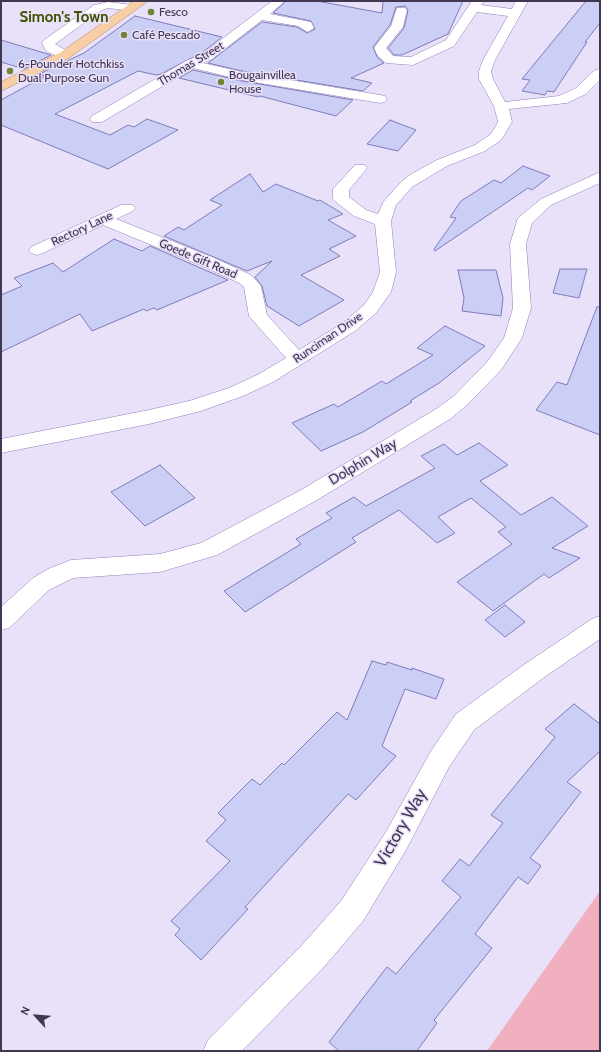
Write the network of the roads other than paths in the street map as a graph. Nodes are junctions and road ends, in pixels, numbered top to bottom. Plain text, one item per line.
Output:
1 (279, 1) edge
2 (522, 1) edge
3 (131, 4) edge
4 (476, 4) edge
5 (401, 10) dead end
6 (515, 13) junction
7 (261, 16) junction
8 (308, 28) dead end
9 (65, 55) junction
10 (191, 64) junction
11 (600, 73) edge
12 (1, 87) edge
13 (380, 99) dead end
14 (501, 106) junction
15 (97, 119) dead end
16 (360, 168) dead end
17 (600, 177) edge
18 (126, 208) dead end
19 (104, 220) junction
20 (383, 221) junction
21 (37, 250) dead end
22 (297, 359) junction
23 (1, 446) edge
24 (1, 621) edge
25 (600, 626) edge
26 (219, 1051) edge

1 - 7 street, Thomas Street
2 - 6 street, Runciman Drive
3 - 9 main road
3 - 9 street
4 - 5 street
4 - 6 street
6 - 14 street, Runciman Drive
7 - 8 street
7 - 10 street, Thomas Street
9 - 12 main road
10 - 13 street
10 - 15 street, Thomas Street
11 - 14 street
14 - 20 street, Runciman Drive
16 - 20 street
17 - 24 street, Dolphin Way
18 - 19 street, Rectory Lane
19 - 21 street, Rectory Lane
19 - 22 street, Goede Gift Road
20 - 22 street, Runciman Drive
22 - 23 street, Runciman Drive
25 - 26 street, Victory Way

